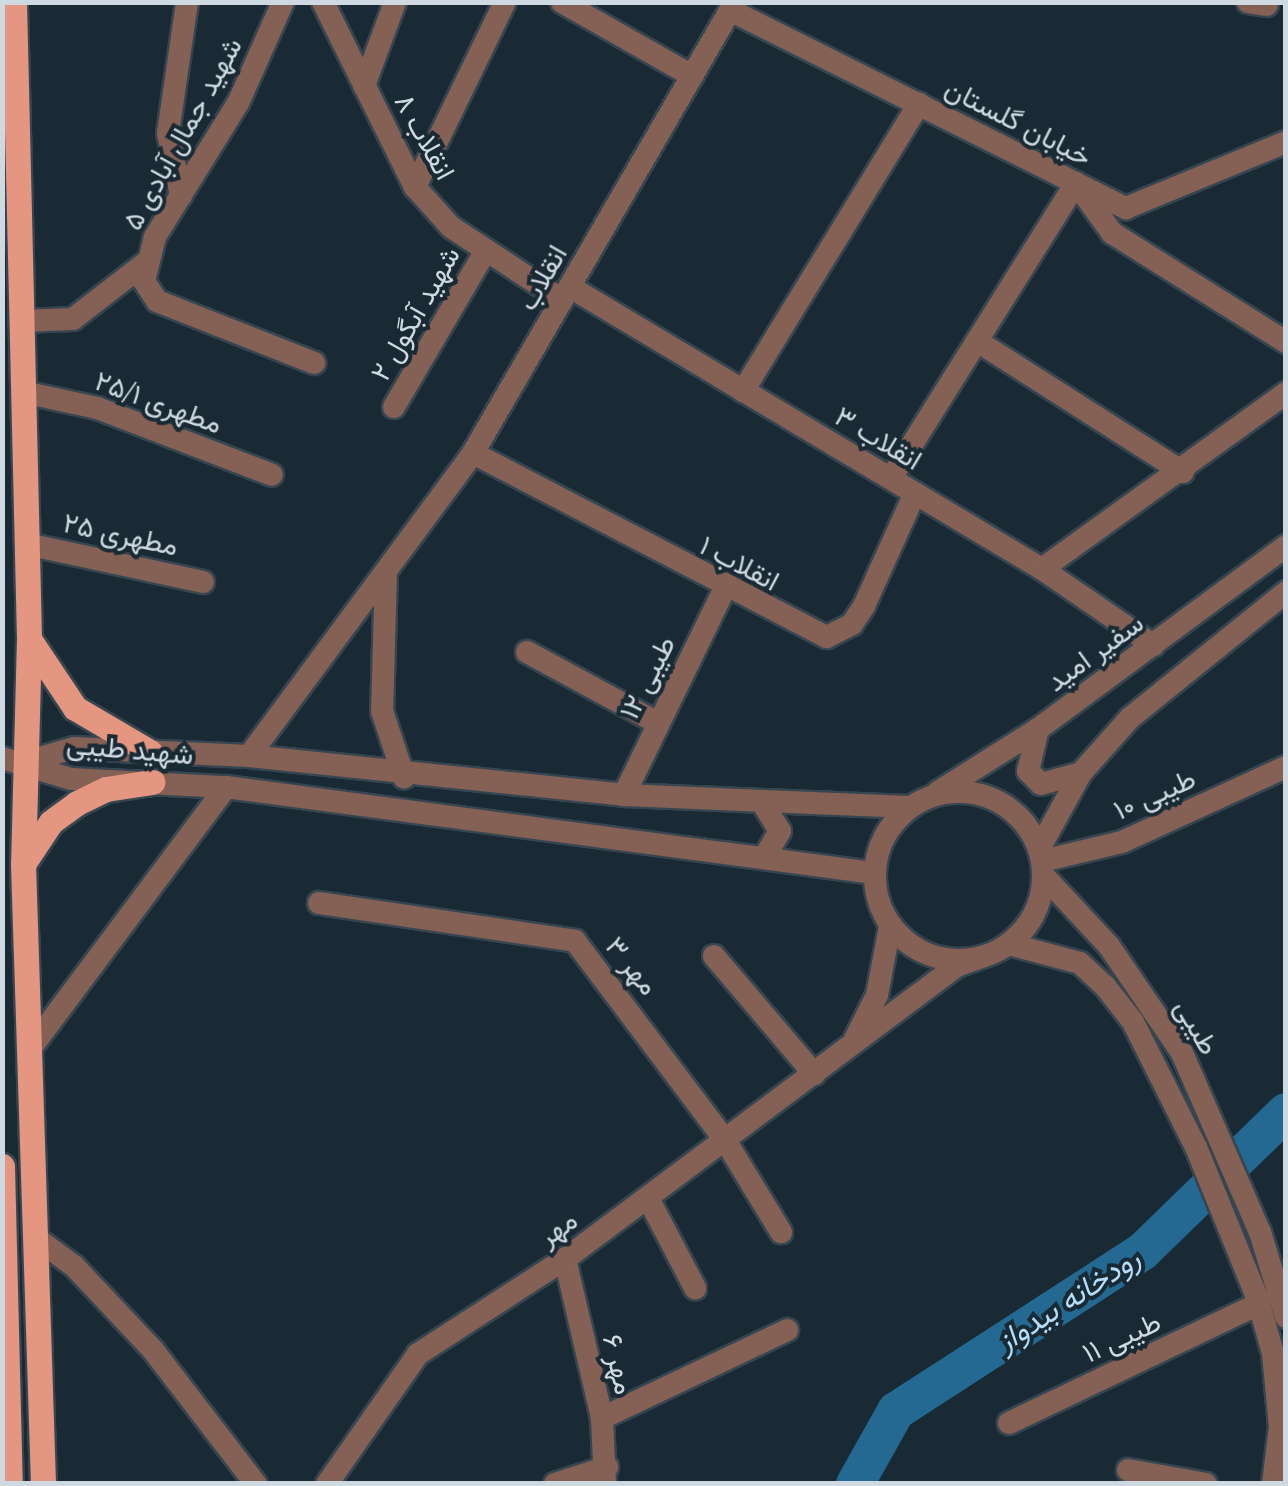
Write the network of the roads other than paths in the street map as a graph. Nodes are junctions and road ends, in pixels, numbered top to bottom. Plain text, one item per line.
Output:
1 (14, 2) edge
2 (187, 2) edge
3 (284, 2) edge
4 (323, 2) edge
5 (395, 2) edge
6 (505, 2) edge
7 (562, 2) edge
8 (732, 6) edge
9 (587, 8) edge
10 (692, 76) junction
11 (364, 86) junction
12 (919, 104) junction
13 (1286, 142) edge
14 (1076, 183) junction
15 (415, 187) junction
16 (180, 196) junction
17 (486, 250) junction
18 (144, 264) junction
19 (566, 294) junction
20 (21, 321) junction
21 (977, 341) junction
22 (1286, 342) edge
23 (314, 362) dead end
24 (743, 391) junction
25 (23, 392) junction
26 (1286, 393) edge
27 (394, 407) dead end
28 (473, 453) junction
29 (1184, 472) junction
30 (272, 475) dead end
31 (891, 478) junction
32 (915, 493) junction
33 (26, 544) junction
34 (1286, 546) edge
35 (1042, 568) junction
36 (386, 572) junction
37 (204, 582) dead end
38 (725, 588) junction
39 (1286, 592) edge
40 (20, 633) edge
41 (1153, 645) junction
42 (528, 652) dead end
43 (656, 722) junction
44 (1038, 729) junction
45 (150, 752) junction
46 (249, 756) junction
47 (14, 760) edge
48 (1286, 766) edge
49 (1081, 773) junction
50 (404, 777) junction
51 (152, 782) junction
52 (226, 787) junction
53 (624, 796) junction
54 (933, 796) junction
55 (763, 804) junction
56 (909, 808) junction
57 (764, 858) junction
58 (1042, 862) junction
59 (23, 864) junction
60 (874, 873) junction
61 (320, 902) dead end
62 (890, 926) junction
63 (1009, 944) junction
64 (714, 956) dead end
65 (985, 956) junction
66 (33, 1045) junction
67 (852, 1047) junction
68 (814, 1074) junction
69 (725, 1140) junction
70 (2, 1166) edge
71 (648, 1198) junction
72 (782, 1232) dead end
73 (38, 1239) junction
74 (565, 1259) junction
75 (695, 1288) dead end
76 (1278, 1304) edge
77 (787, 1330) dead end
78 (41, 1383) junction
79 (9, 1384) junction
80 (602, 1418) junction
81 (1008, 1423) dead end
82 (1128, 1470) dead end
83 (606, 1475) edge
84 (10, 1484) edge
85 (42, 1484) edge
86 (256, 1484) edge
87 (327, 1484) edge
88 (554, 1484) edge
89 (1206, 1484) edge
90 (1273, 1484) edge

1 - 20 main road
2 - 16 street
3 - 16 street, شهید جمال آبادی ۵
4 - 11 street, انقلاب ۸
5 - 11 street
6 - 15 street
7 - 9 street
8 - 10 street, انقلاب
8 - 12 street, خیابان گلستان
9 - 10 street
10 - 19 street, انقلاب
11 - 15 street, انقلاب ۸
12 - 14 street, خیابان گلستان
12 - 24 street
13 - 14 street, خیابان گلستان
14 - 21 street
14 - 22 street
15 - 17 street, انقلاب ۸
16 - 18 street, شهید جمال آبادی ۵
17 - 19 street, انقلاب ۸
17 - 27 street, شهید آبگول ۲
18 - 20 street
18 - 23 street, شهید جمال آبادی ۵
19 - 24 street, انقلاب ۳
19 - 28 street, انقلاب
20 - 25 main road
21 - 29 street
21 - 31 street
24 - 31 street, انقلاب ۳
25 - 30 street, مطهری ۲۵/۱
25 - 33 main road
26 - 29 street
28 - 36 street, انقلاب
28 - 38 street, انقلاب ۱
29 - 35 street
31 - 32 street, انقلاب ۳
32 - 35 street, انقلاب ۳
32 - 38 street, انقلاب ۱
33 - 37 street, مطهری ۲۵
33 - 40 main road
34 - 41 street, سفیر امید
35 - 41 street, انقلاب ۳
36 - 46 street, انقلاب
36 - 50 street
38 - 43 street, طیبی ۱۲
39 - 49 street
40 - 45 main road
40 - 47 main road
41 - 44 street, سفیر امید
42 - 43 street
43 - 53 street, طیبی ۱۲
44 - 49 street
44 - 54 street, سفیر امید
45 - 46 street, شهید طیبی
45 - 47 street, شهید طیبی
46 - 50 street, شهید طیبی
47 - 51 street, شهید طیبی
47 - 59 main road
48 - 58 street, طیبی ۱۰
49 - 58 street
50 - 53 street, شهید طیبی
51 - 52 street, شهید طیبی
51 - 59 main road
52 - 57 street, شهید طیبی
52 - 66 street
53 - 55 street, شهید طیبی
54 - 56 street
54 - 58 street
55 - 56 street, شهید طیبی
55 - 57 street
56 - 60 street
57 - 60 street, شهید طیبی
58 - 63 street
58 - 76 street, طیبی
59 - 66 main road
60 - 62 street
61 - 69 street, مهر ۳
62 - 65 street
62 - 67 street, مهر
63 - 65 street
63 - 76 street, طیبی
64 - 68 street
65 - 67 street, مهر
66 - 73 main road
67 - 68 street, مهر
68 - 69 street, مهر
69 - 71 street, مهر
69 - 72 street, مهر ۳
70 - 79 main road
71 - 74 street, مهر
71 - 75 street
73 - 78 main road
73 - 86 street
74 - 80 street, مهر ۶
74 - 87 street, مهر
76 - 81 street, طیبی ۱۱
76 - 90 street
77 - 80 street
78 - 79 main road
78 - 85 main road
79 - 84 main road
80 - 83 street, مهر ۶
82 - 89 street
83 - 88 street

